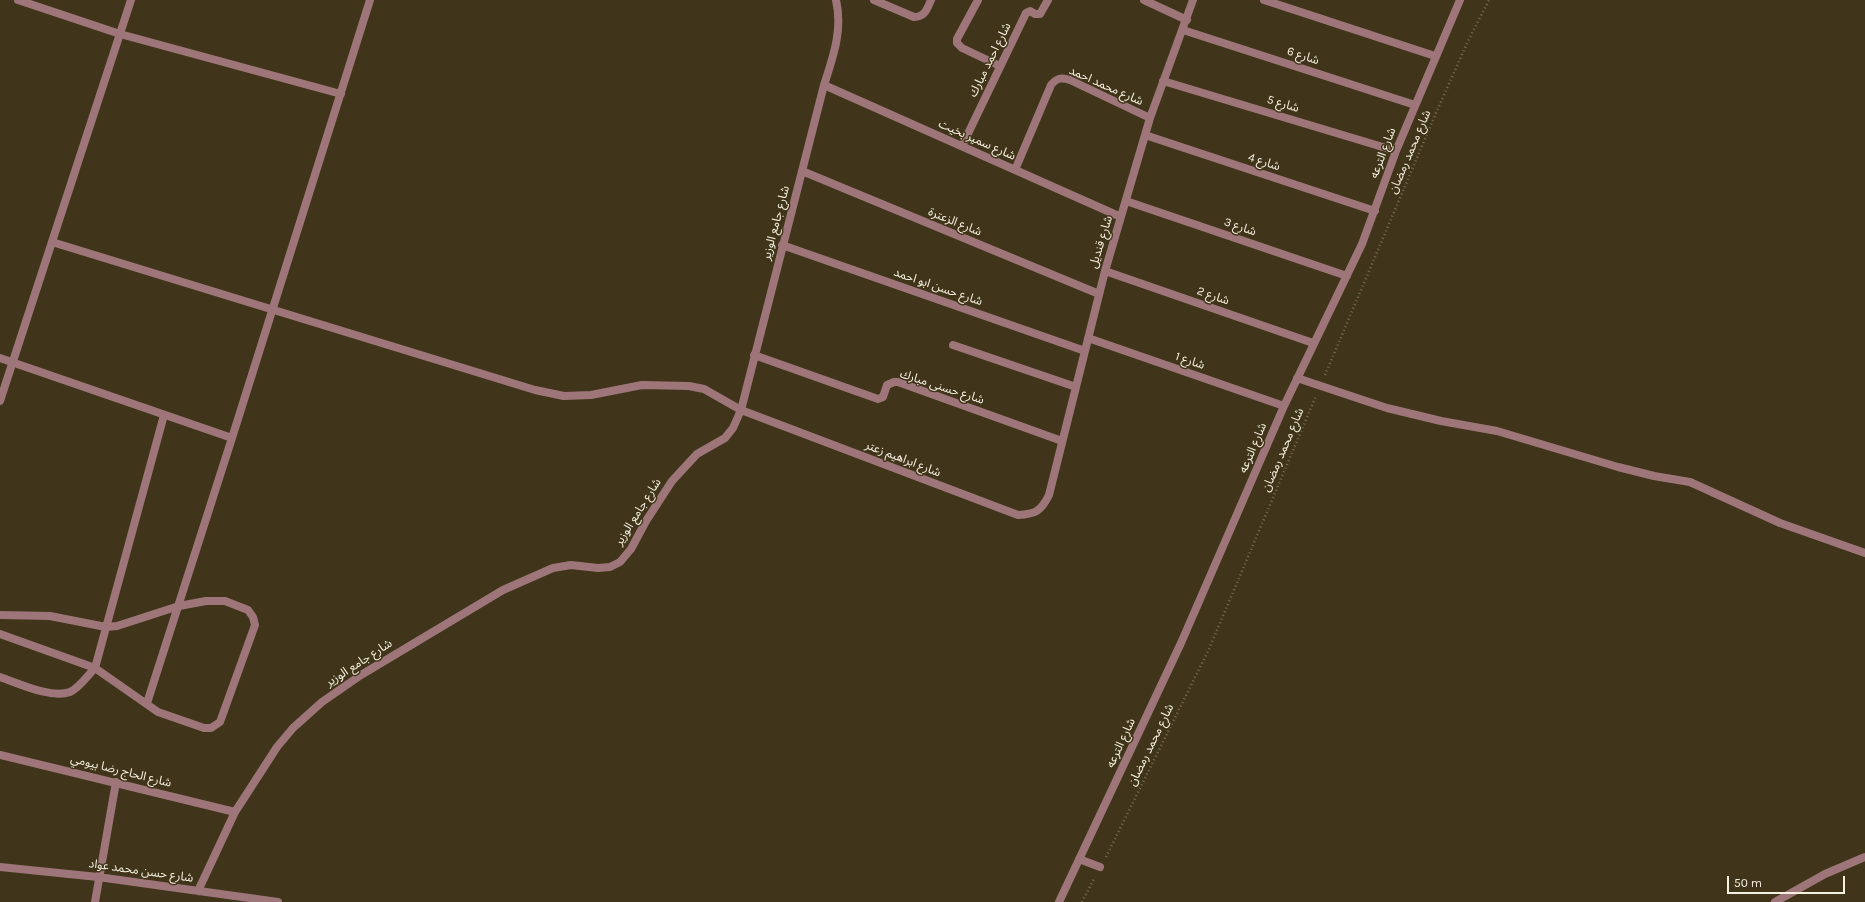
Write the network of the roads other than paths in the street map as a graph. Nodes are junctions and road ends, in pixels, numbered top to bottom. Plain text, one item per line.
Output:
1 (18, 0) edge
2 (131, 0) edge
3 (370, 0) edge
4 (836, 0) edge
5 (874, 0) edge
6 (931, 0) edge
7 (978, 0) edge
8 (1048, 0) edge
9 (1144, 0) edge
10 (1193, 0) edge
11 (1264, 0) edge
12 (1460, 0) edge
13 (1186, 20) junction
14 (1183, 30) junction
15 (120, 34) junction
16 (1435, 56) junction
17 (1000, 66) junction
18 (1163, 81) junction
19 (824, 85) junction
20 (341, 94) junction
21 (1415, 105) junction
22 (1150, 118) junction
23 (1145, 135) junction
24 (962, 146) junction
25 (1396, 151) junction
26 (1015, 170) junction
27 (802, 171) junction
28 (1126, 201) junction
29 (1375, 211) junction
30 (1121, 217) junction
31 (52, 242) junction
32 (782, 245) junction
33 (1105, 271) junction
34 (1347, 276) junction
35 (1099, 294) junction
36 (273, 308) junction
37 (1088, 338) junction
38 (1313, 343) junction
39 (953, 345) dead end
40 (1085, 351) junction
41 (754, 355) junction
42 (0, 358) edge
43 (13, 363) junction
44 (1297, 378) junction
45 (1076, 387) junction
46 (0, 401) edge
47 (1284, 406) junction
48 (740, 410) junction
49 (164, 415) junction
50 (232, 438) junction
51 (1062, 441) junction
52 (1049, 495) joint
53 (1865, 553) edge
54 (179, 606) junction
55 (0, 615) edge
56 (106, 627) junction
57 (0, 634) edge
58 (95, 668) junction
59 (0, 677) edge
60 (147, 703) junction
61 (0, 755) edge
62 (116, 782) junction
63 (235, 812) junction
64 (1865, 857) edge
65 (1079, 859) junction
66 (0, 867) edge
67 (1100, 867) road end
68 (98, 877) junction
69 (198, 891) junction
70 (95, 902) edge
71 (278, 902) edge
72 (1058, 902) edge
73 (1775, 902) edge

1 - 15 street
2 - 15 street
3 - 20 street
4 - 19 street, شارع جامع الوزير
5 - 6 street
7 - 17 street
8 - 17 street, شارع احمد مبارك
9 - 13 street
10 - 13 street, شارع قنديل
11 - 16 street
12 - 16 street, شارع الترعه
13 - 14 street, شارع قنديل
14 - 18 street, شارع قنديل
14 - 21 street, شارع 6
15 - 20 street
15 - 31 street
16 - 21 street, شارع الترعه
17 - 24 street, شارع احمد مبارك
18 - 22 street, شارع قنديل
18 - 25 street, شارع 5
19 - 24 street, شارع سمير بخيت
19 - 27 street, شارع جامع الوزير
20 - 36 street
21 - 25 street, شارع الترعه
22 - 23 street, شارع قنديل
22 - 26 street, شارع محمد احمد
23 - 28 street, شارع قنديل
23 - 29 street, شارع 4
24 - 26 street, شارع سمير بخيت
25 - 29 street, شارع الترعه
26 - 30 street, شارع سمير بخيت
27 - 32 street, شارع جامع الوزير
27 - 35 street, شارع الزعترة
28 - 30 street, شارع قنديل
28 - 34 street, شارع 3
29 - 34 street, شارع الترعه
30 - 33 street, شارع قنديل
31 - 36 street, شارع ابراهيم زعتر
31 - 43 street
32 - 40 street, شارع حسن ابو احمد
32 - 41 street, شارع جامع الوزير
33 - 35 street, شارع قنديل
33 - 38 street, شارع 2
34 - 38 street, شارع الترعه
35 - 37 street, شارع قنديل
36 - 48 street, شارع ابراهيم زعتر
36 - 50 street
37 - 40 street, شارع قنديل
37 - 47 street, شارع 1
38 - 44 street, شارع الترعه
39 - 45 street
40 - 45 street, شارع قنديل
41 - 48 street, شارع جامع الوزير
41 - 51 street, شارع حسنى مبارك
42 - 43 street
43 - 46 street
43 - 49 street
44 - 47 street, شارع الترعه
44 - 53 street
45 - 51 street, شارع قنديل
47 - 65 street, شارع الترعه
48 - 52 street, شارع ابراهيم زعتر
48 - 63 street, شارع جامع الوزير
49 - 50 street
49 - 56 street
50 - 54 street
51 - 52 street, شارع قنديل
54 - 56 street
54 - 60 street
54 - 60 street
55 - 56 street
56 - 58 street
57 - 58 street
58 - 59 street
58 - 60 street
61 - 62 street, شارع الحاج رضا بيومي
62 - 63 street, شارع الحاج رضا بيومي
62 - 68 street
63 - 69 street, شارع جامع الوزير
64 - 73 street
65 - 67 street
65 - 72 street, شارع الترعه
66 - 68 street, شارع حسن محمد عواد
68 - 69 street, شارع حسن محمد عواد
68 - 70 street
69 - 71 street, شارع حسن محمد عواد

